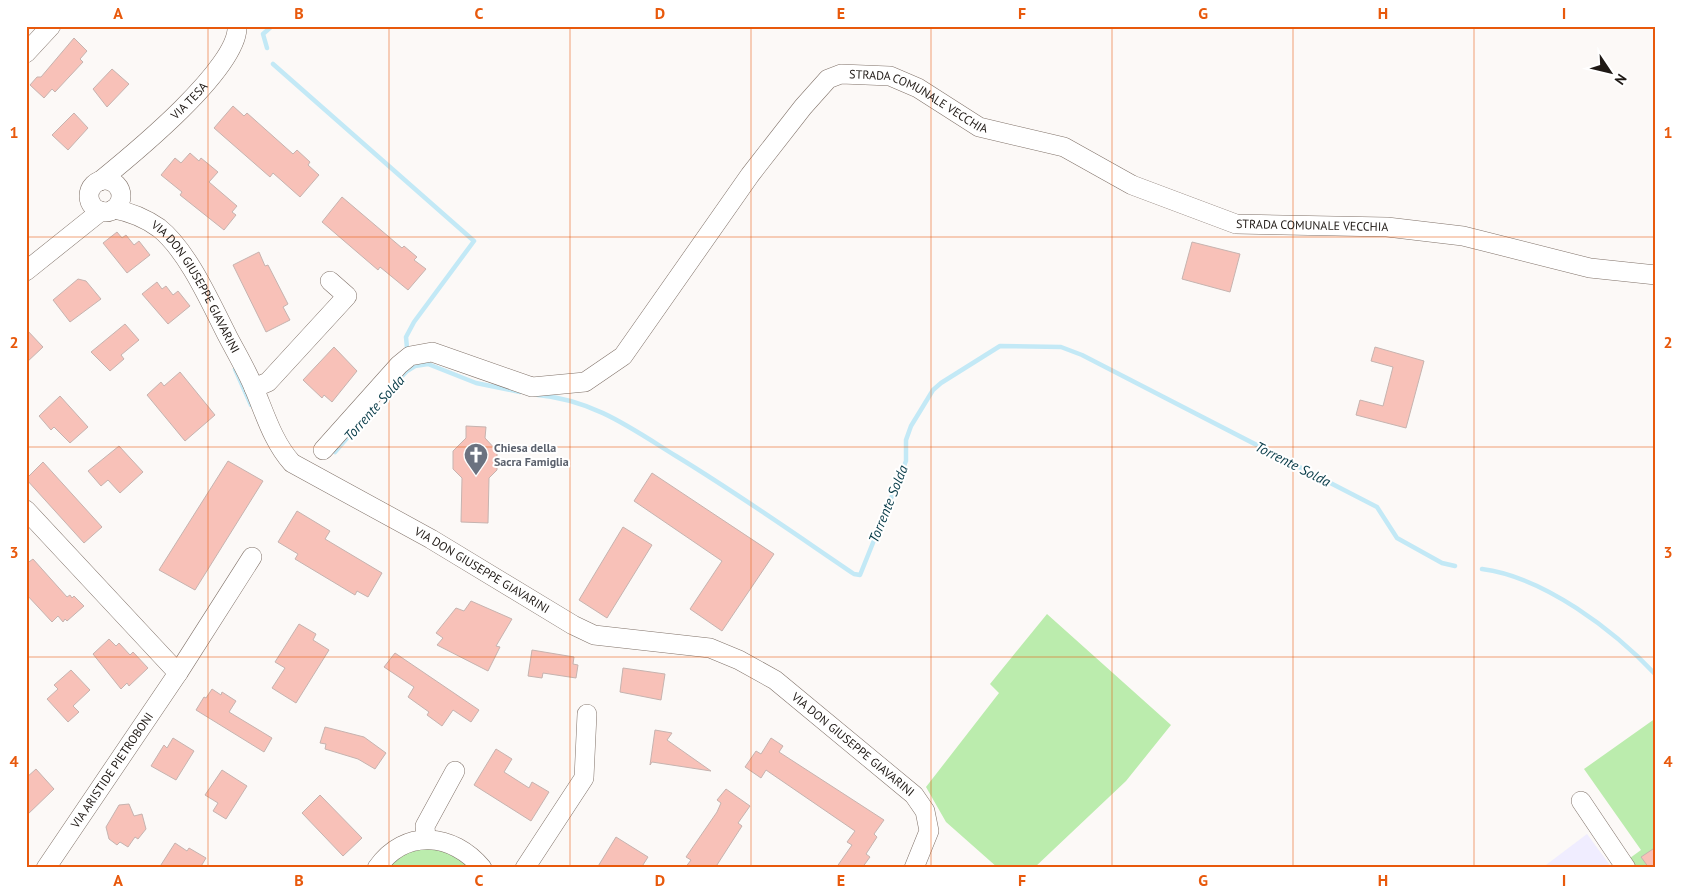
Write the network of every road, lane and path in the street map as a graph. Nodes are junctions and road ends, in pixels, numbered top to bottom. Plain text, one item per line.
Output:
1 (51, 26) edge
2 (237, 26) edge
3 (26, 53) edge
4 (107, 197) junction
5 (26, 271) edge
6 (1656, 275) edge
7 (330, 282) dead end
8 (254, 388) junction
9 (323, 450) dead end
10 (26, 510) edge
11 (252, 557) dead end
12 (178, 673) junction
13 (587, 714) dead end
14 (455, 771) dead end
15 (1581, 801) dead end
16 (426, 839) junction
17 (46, 868) edge
18 (377, 868) edge
19 (482, 868) edge
20 (525, 868) edge
21 (914, 868) edge
22 (1626, 868) edge

1 - 3 street
2 - 4 street, VIA TESA
4 - 5 street, VIA TESA
4 - 8 street, VIA DON GIUSEPPE GIAVARINI
6 - 9 street, STRADA COMUNALE VECCHIA
7 - 8 street
8 - 21 street, VIA DON GIUSEPPE GIAVARINI
10 - 12 street
11 - 12 street, VIA ARISTIDE PIETROBONI
12 - 17 street, VIA ARISTIDE PIETROBONI
13 - 20 street
14 - 16 street
15 - 22 street
16 - 18 street
16 - 19 street

